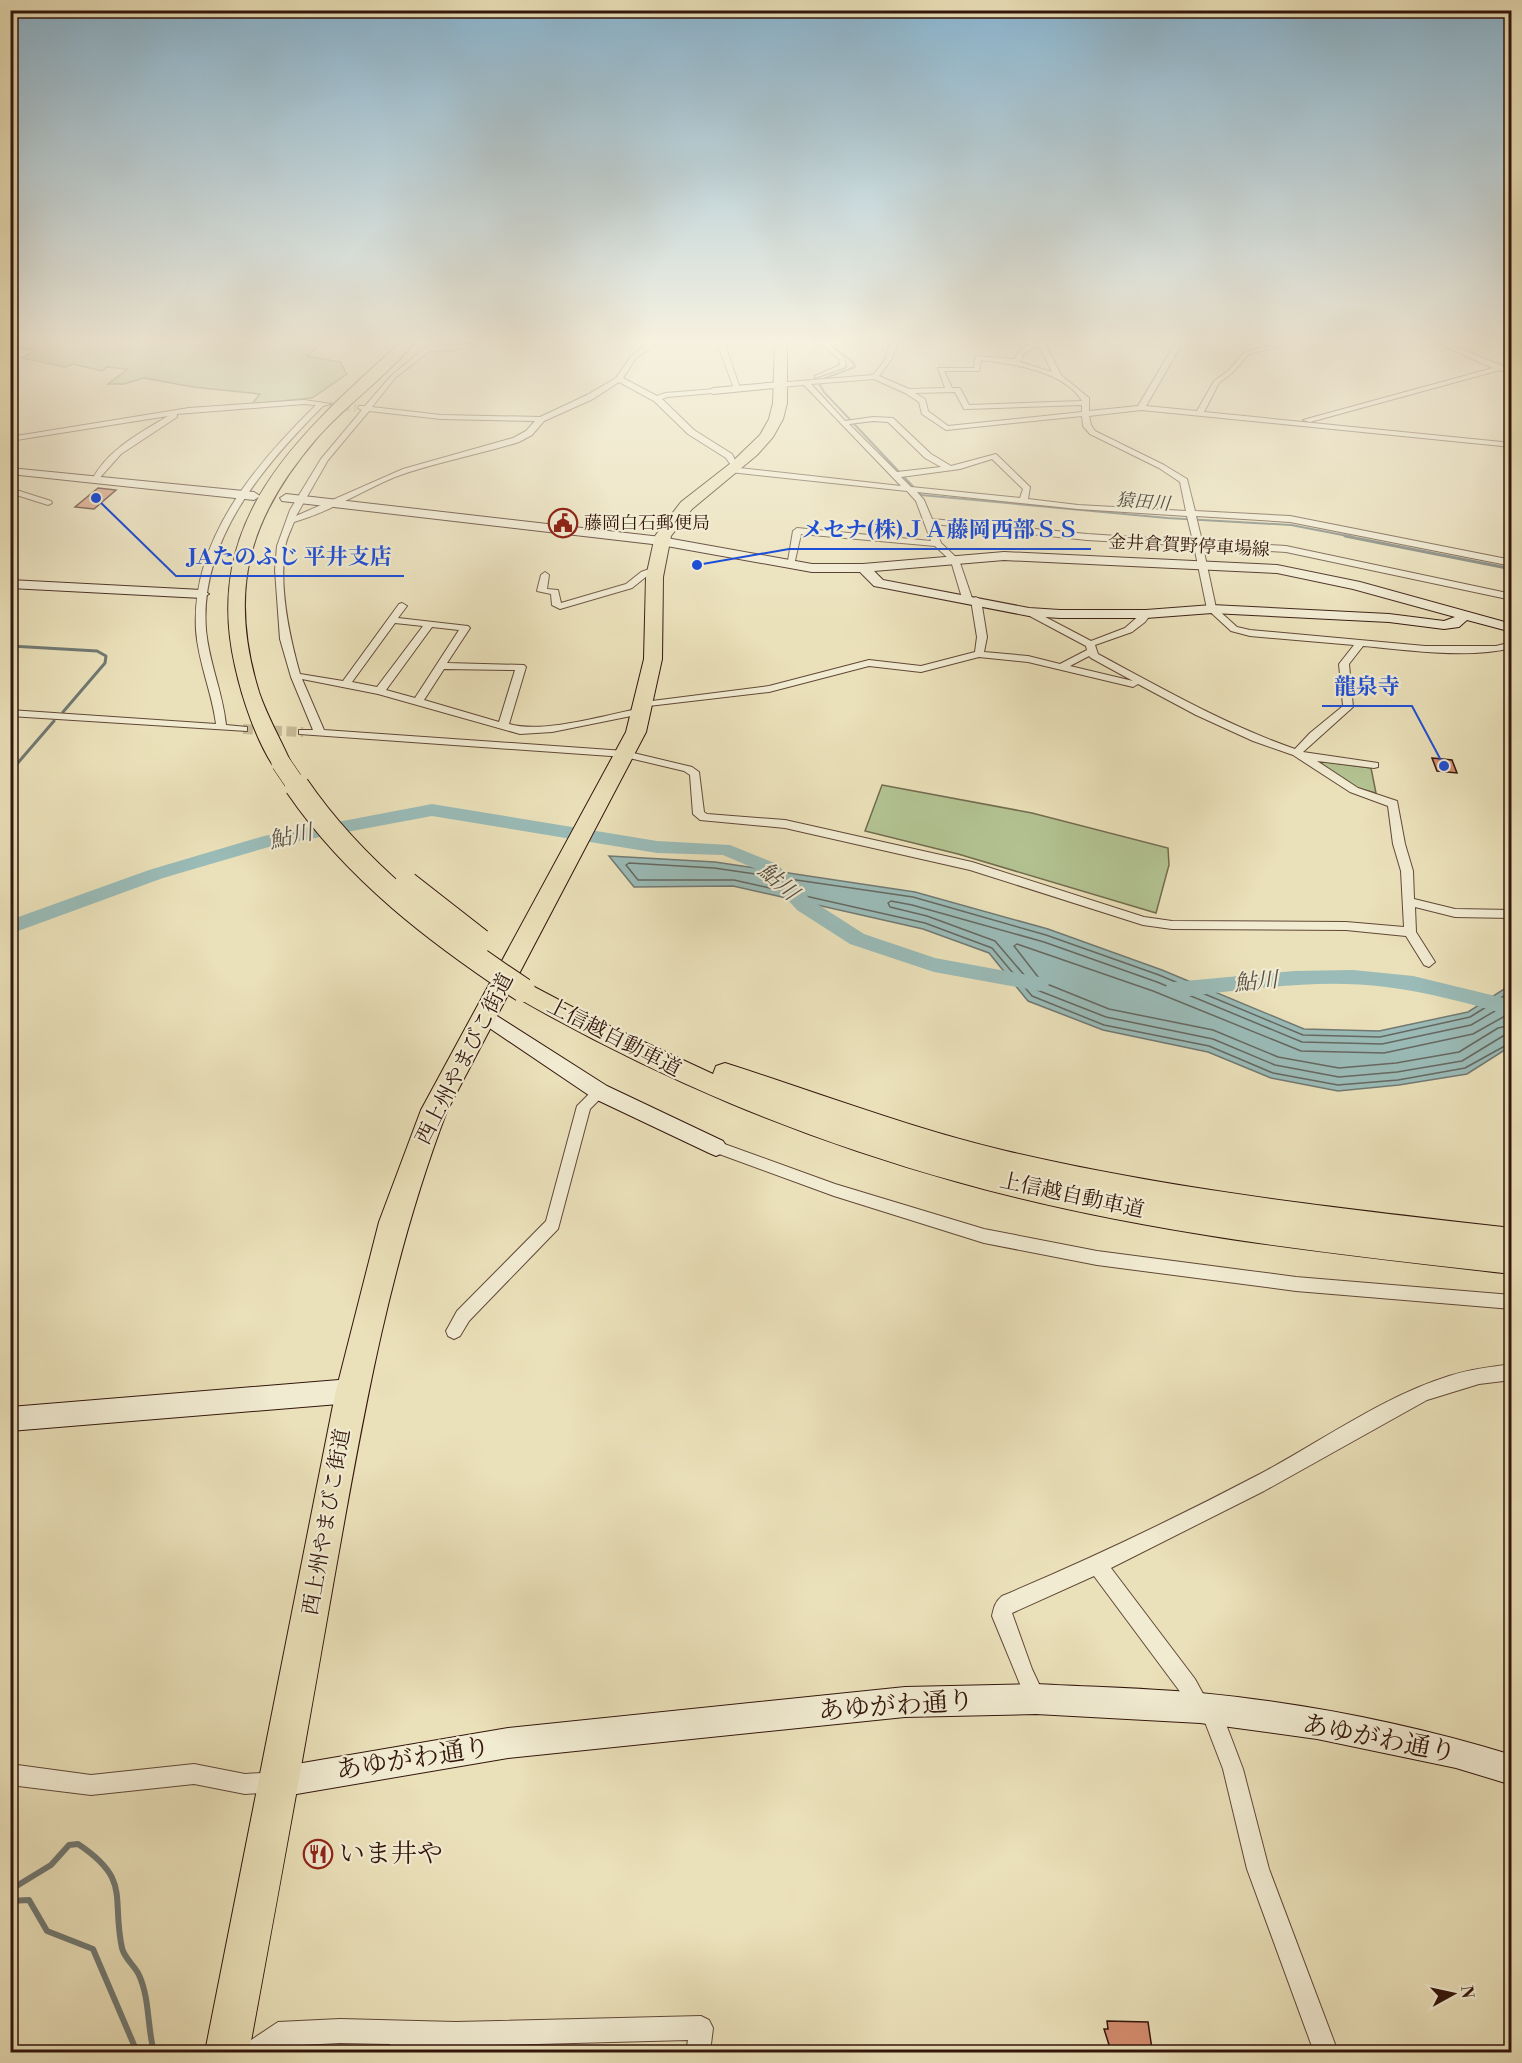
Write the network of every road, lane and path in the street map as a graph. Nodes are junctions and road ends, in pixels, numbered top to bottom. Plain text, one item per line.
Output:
1 (138, 438) edge
2 (287, 438) edge
3 (309, 438) edge
4 (321, 438) edge
5 (342, 438) edge
6 (519, 438) edge
7 (701, 438) edge
8 (763, 438) edge
9 (862, 438) edge
10 (909, 438) edge
11 (1100, 438) edge
12 (1450, 438) edge
13 (1512, 445) edge
14 (734, 468) junction
15 (949, 468) junction
16 (10, 471) edge
17 (897, 475) junction
18 (96, 480) junction
19 (911, 489) junction
20 (10, 490) edge
21 (249, 495) junction
22 (286, 498) dead end
23 (300, 500) junction
24 (1023, 502) junction
25 (48, 503) dead end
26 (330, 503) junction
27 (1190, 514) junction
28 (290, 520) junction
29 (927, 520) junction
30 (661, 541) junction
31 (937, 544) junction
32 (1197, 544) junction
33 (955, 560) junction
34 (1512, 563) edge
35 (1202, 564) junction
36 (790, 565) junction
37 (863, 568) junction
38 (656, 570) junction
39 (544, 575) dead end
40 (10, 584) edge
41 (202, 594) junction
42 (1512, 597) edge
43 (971, 599) junction
44 (402, 606) dead end
45 (1212, 609) junction
46 (1029, 612) junction
47 (1146, 614) junction
48 (1465, 615) junction
49 (393, 620) junction
50 (430, 624) junction
51 (1512, 628) edge
52 (1360, 644) junction
53 (1512, 645) edge
54 (1091, 648) junction
55 (979, 654) junction
56 (441, 666) junction
57 (1063, 666) junction
58 (296, 677) junction
59 (346, 684) junction
60 (1148, 687) junction
61 (380, 691) junction
62 (418, 701) junction
63 (643, 708) junction
64 (10, 713) edge
65 (503, 726) junction
66 (221, 727) junction
67 (243, 729) tunnel mouth
68 (303, 732) tunnel mouth
69 (320, 734) junction
70 (625, 754) junction
71 (1300, 755) junction
72 (291, 763) junction
73 (1374, 765) dead end
74 (1407, 901) junction
75 (1512, 914) edge
76 (1410, 932) junction
77 (1429, 962) dead end
78 (528, 983) junction
79 (486, 1016) junction
80 (600, 1092) junction
81 (716, 1147) joint
82 (1512, 1241) edge
83 (1512, 1261) edge
84 (1512, 1302) edge
85 (454, 1331) dead end
86 (1512, 1372) edge
87 (351, 1391) junction
88 (10, 1419) edge
89 (1098, 1566) junction
90 (1036, 1699) junction
91 (1206, 1709) junction
92 (1512, 1770) edge
93 (10, 1774) edge
94 (279, 1782) junction
95 (402, 2043) edge
96 (227, 2052) edge
97 (253, 2052) edge
98 (698, 2052) edge
99 (1326, 2052) edge

1 - 18 street
2 - 21 street
3 - 72 highway, 上信越自動車道
4 - 72 highway, 上信越自動車道
5 - 23 street
6 - 26 street
7 - 14 street
8 - 14 highway, 西上州やまびこ街道
9 - 17 street
10 - 15 street
11 - 27 street
12 - 13 street
14 - 19 street
14 - 30 highway, 西上州やまびこ街道
15 - 17 street
15 - 24 street
16 - 18 street
17 - 19 street
18 - 21 street
19 - 24 street
19 - 29 street
20 - 25 street
21 - 41 street
22 - 23 street, 金井倉賀野停車場線
23 - 26 street, 金井倉賀野停車場線
23 - 28 street
24 - 27 street
26 - 28 street
26 - 30 street, 金井倉賀野停車場線
27 - 32 street
27 - 34 street
28 - 58 street
29 - 31 street
29 - 32 street
30 - 36 street, 金井倉賀野停車場線
30 - 38 highway, 西上州やまびこ街道
31 - 33 street
31 - 36 street
32 - 35 street
32 - 42 street
33 - 35 street, 金井倉賀野停車場線
33 - 37 street, 金井倉賀野停車場線
33 - 43 street
35 - 45 street
35 - 48 street, 金井倉賀野停車場線
36 - 37 street, 金井倉賀野停車場線
37 - 43 street
38 - 39 street
38 - 63 highway, 西上州やまびこ街道
40 - 41 street
41 - 66 street
43 - 46 street
43 - 55 street
44 - 49 street
45 - 47 street
45 - 48 street
45 - 52 street
46 - 47 street
46 - 54 street
47 - 54 street
48 - 51 street, 金井倉賀野停車場線
49 - 50 street
49 - 59 street
50 - 56 street
50 - 61 street
52 - 53 street
52 - 71 street
54 - 57 street
54 - 60 street
55 - 57 street
55 - 63 street
56 - 62 street
56 - 65 street
57 - 60 street
58 - 59 street
58 - 69 street
59 - 61 street
60 - 71 street
61 - 62 street
62 - 65 street
63 - 65 street
63 - 70 highway, 西上州やまびこ街道
64 - 66 street
66 - 67 street
68 - 69 street
69 - 70 street
70 - 76 street
70 - 79 highway, 西上州やまびこ街道
71 - 73 street
71 - 74 street
72 - 78 highway, 上信越自動車道, bridge
74 - 75 street
74 - 76 street
76 - 77 street
78 - 82 highway, 上信越自動車道
78 - 83 highway, 上信越自動車道
79 - 80 street
79 - 87 highway, 西上州やまびこ街道
80 - 81 street
80 - 85 street
81 - 84 street
86 - 89 street
87 - 88 street
87 - 94 highway, 西上州やまびこ街道
89 - 90 street
89 - 91 street
90 - 91 street, あゆがわ通り
90 - 94 street, あゆがわ通り
91 - 92 street, あゆがわ通り
91 - 99 street
93 - 94 street
94 - 96 highway, 西上州やまびこ街道
95 - 97 street
95 - 98 street

